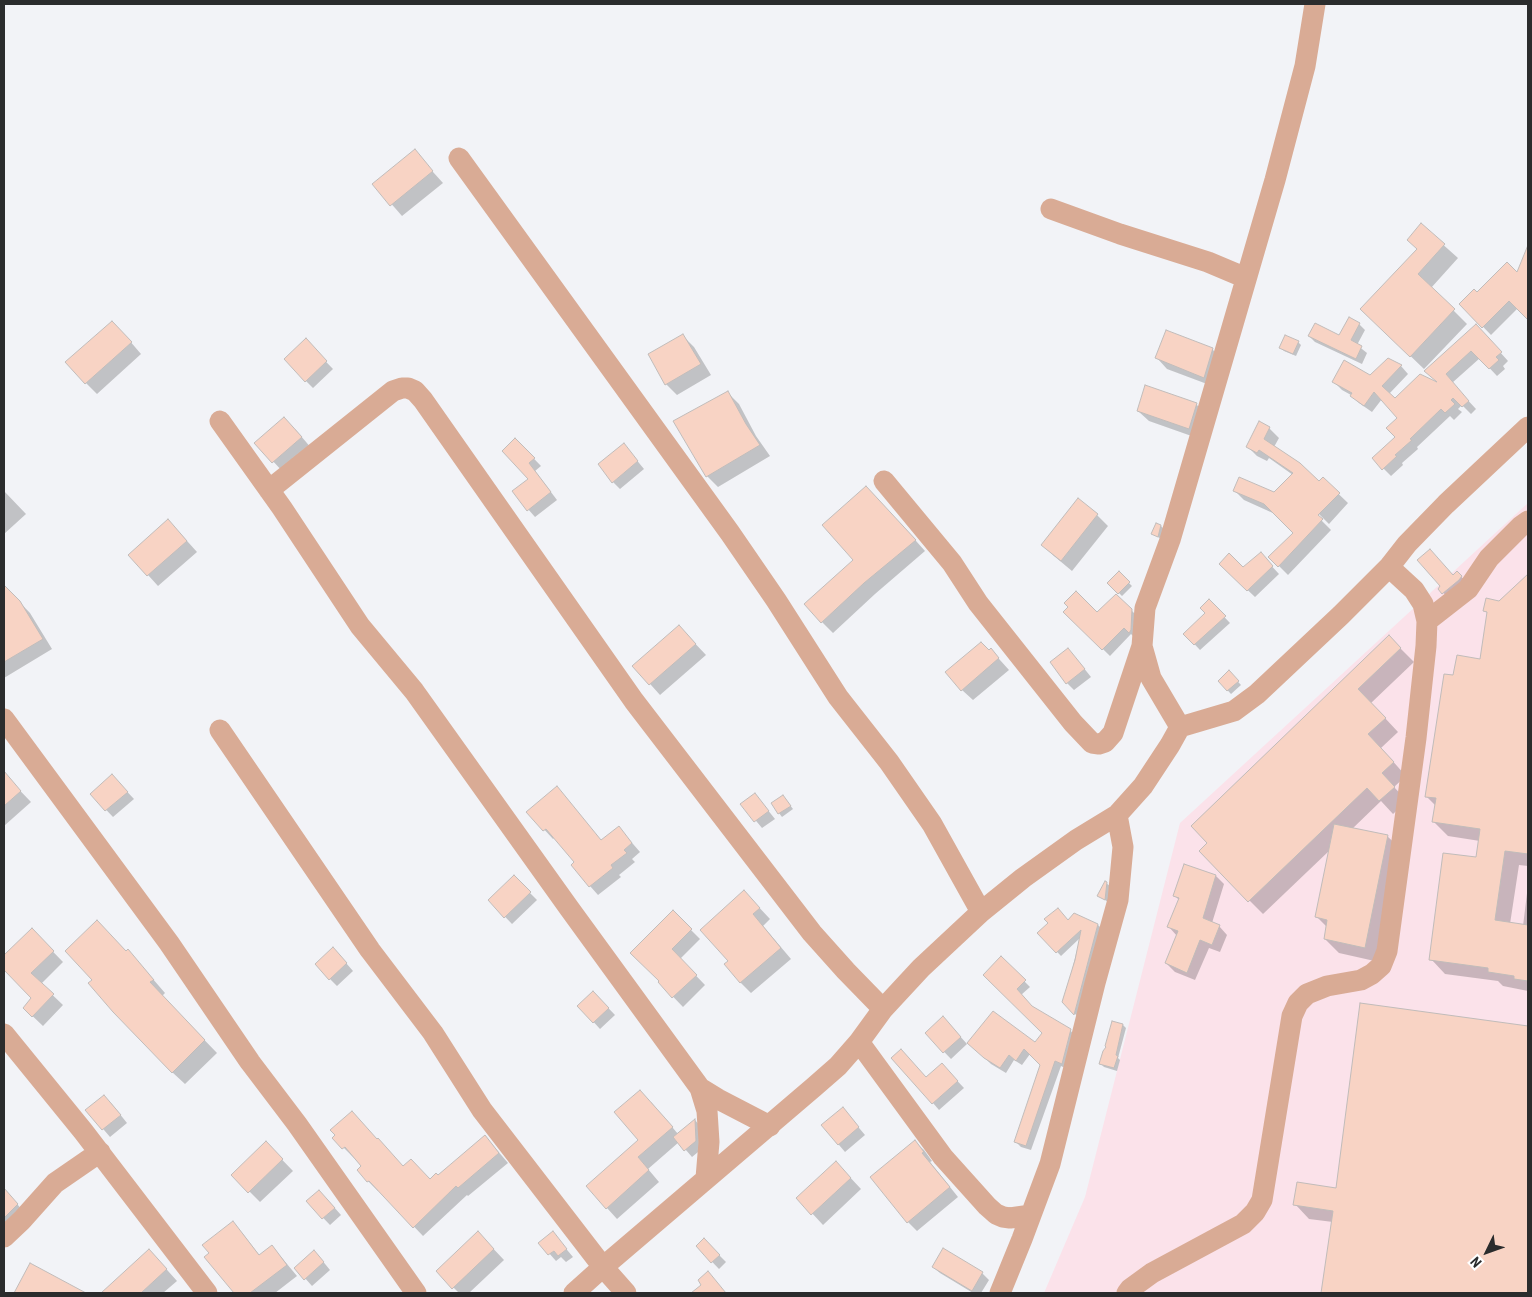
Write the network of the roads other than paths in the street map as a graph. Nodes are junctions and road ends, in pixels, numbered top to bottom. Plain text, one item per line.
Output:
1 (1310, 4) edge
2 (459, 158) dead end
3 (1051, 209) dead end
4 (1246, 278) junction
5 (220, 422) dead end
6 (1528, 427) edge
7 (884, 481) dead end
8 (269, 490) junction
9 (1528, 522) edge
10 (1389, 567) junction
11 (1427, 620) junction
12 (1142, 646) junction
13 (4, 718) edge
14 (1180, 727) junction
15 (220, 730) dead end
16 (1117, 815) junction
17 (981, 912) junction
18 (883, 1009) junction
19 (4, 1034) edge
20 (859, 1042) junction
21 (700, 1088) junction
22 (770, 1126) junction
23 (100, 1152) junction
24 (706, 1178) junction
25 (1031, 1215) junction
26 (4, 1237) edge
27 (603, 1266) junction
28 (207, 1293) edge
29 (416, 1293) edge
30 (574, 1293) edge
31 (626, 1293) edge
32 (1000, 1293) edge
33 (1127, 1293) edge

1 - 4 street
2 - 17 street
3 - 4 street
4 - 12 street
5 - 8 street
6 - 10 street
7 - 12 street
8 - 18 street
8 - 21 street
9 - 11 street
10 - 11 street
10 - 14 street
11 - 33 street
12 - 14 street
13 - 29 street
14 - 16 street
15 - 27 street
16 - 17 street
16 - 25 street
17 - 18 street
18 - 20 street
19 - 23 street
20 - 22 street
20 - 25 street
21 - 22 street
21 - 24 street
22 - 24 street
23 - 26 street
23 - 28 street
24 - 27 street
25 - 32 street
27 - 30 street
27 - 31 street

